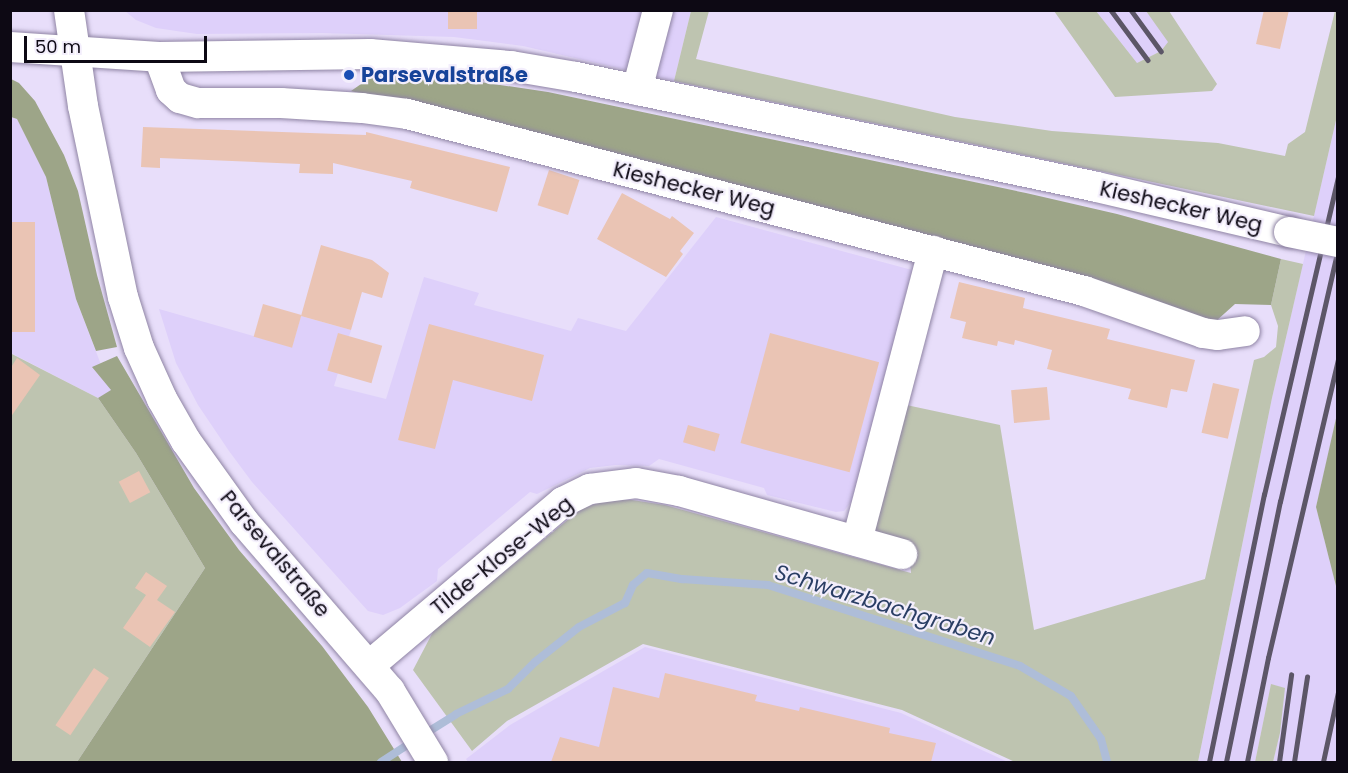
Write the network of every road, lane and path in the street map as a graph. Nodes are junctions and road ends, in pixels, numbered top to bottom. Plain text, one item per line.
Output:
1 (69, 10) edge
2 (658, 10) edge
3 (10, 48) edge
4 (76, 53) junction
5 (159, 57) junction
6 (637, 90) junction
7 (1338, 242) edge
8 (933, 251) junction
9 (1245, 331) dead end
10 (858, 541) junction
11 (902, 554) dead end
12 (370, 665) junction
13 (433, 762) edge

1 - 4 street, Parsevalstraße
2 - 6 street
3 - 4 street, Kieshecker Weg
4 - 5 street, Kieshecker Weg
4 - 12 street, Parsevalstraße
5 - 6 street, Kieshecker Weg
5 - 8 street, Kieshecker Weg
6 - 7 street, Kieshecker Weg, bridge
8 - 9 street, Kieshecker Weg
8 - 10 street
10 - 11 street, Tilde-Klose-Weg
10 - 12 street, Tilde-Klose-Weg
12 - 13 street, Parsevalstraße

